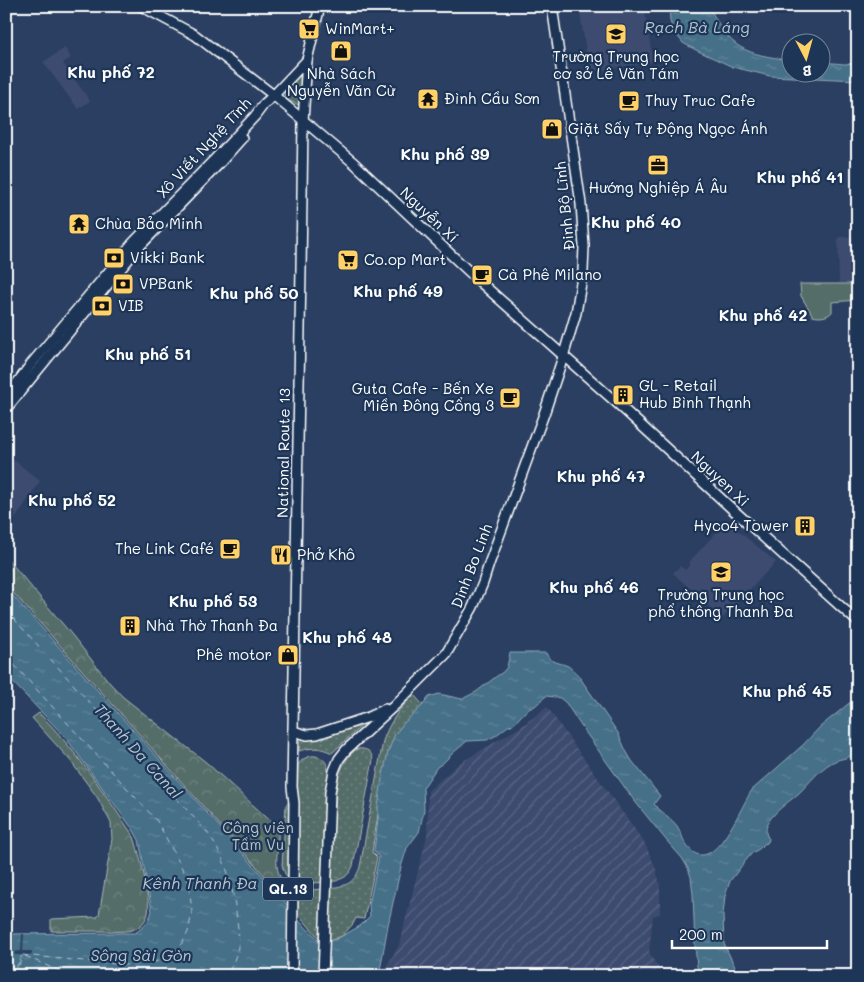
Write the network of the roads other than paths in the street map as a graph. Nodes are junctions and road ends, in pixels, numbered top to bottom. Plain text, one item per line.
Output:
1 (140, 6) edge
2 (320, 6) edge
3 (552, 6) edge
4 (306, 60) junction
5 (274, 96) junction
6 (303, 120) junction
7 (563, 357) junction
8 (24, 381) junction
9 (6, 398) edge
10 (6, 409) edge
11 (858, 622) edge
12 (395, 705) junction
13 (293, 731) junction
14 (292, 803) junction
15 (287, 976) edge
16 (292, 976) edge
17 (323, 976) edge

1 - 5 main road, Nguyễn Xí
2 - 4 main road, Xô Viết Nghệ Tĩnh
3 - 7 main road, Đinh Bộ Lĩnh
4 - 5 main road, Xô Viết Nghệ Tĩnh
4 - 6 main road, QL.13
5 - 6 main road, Nguyễn Xí
5 - 8 main road, Xô Viết Nghệ Tĩnh
6 - 7 main road, Nguyễn Xí
6 - 13 main road, National Route 13 / QL.13
7 - 11 main road, Nguyen Xi
7 - 12 main road, Đinh Bộ Lĩnh
8 - 9 main road
8 - 10 main road
12 - 13 main road, Đinh Bộ Lĩnh
12 - 17 main road
13 - 14 main road, National Route 13 / QL.13
14 - 15 main road, QL.13
14 - 16 main road, QL.13

